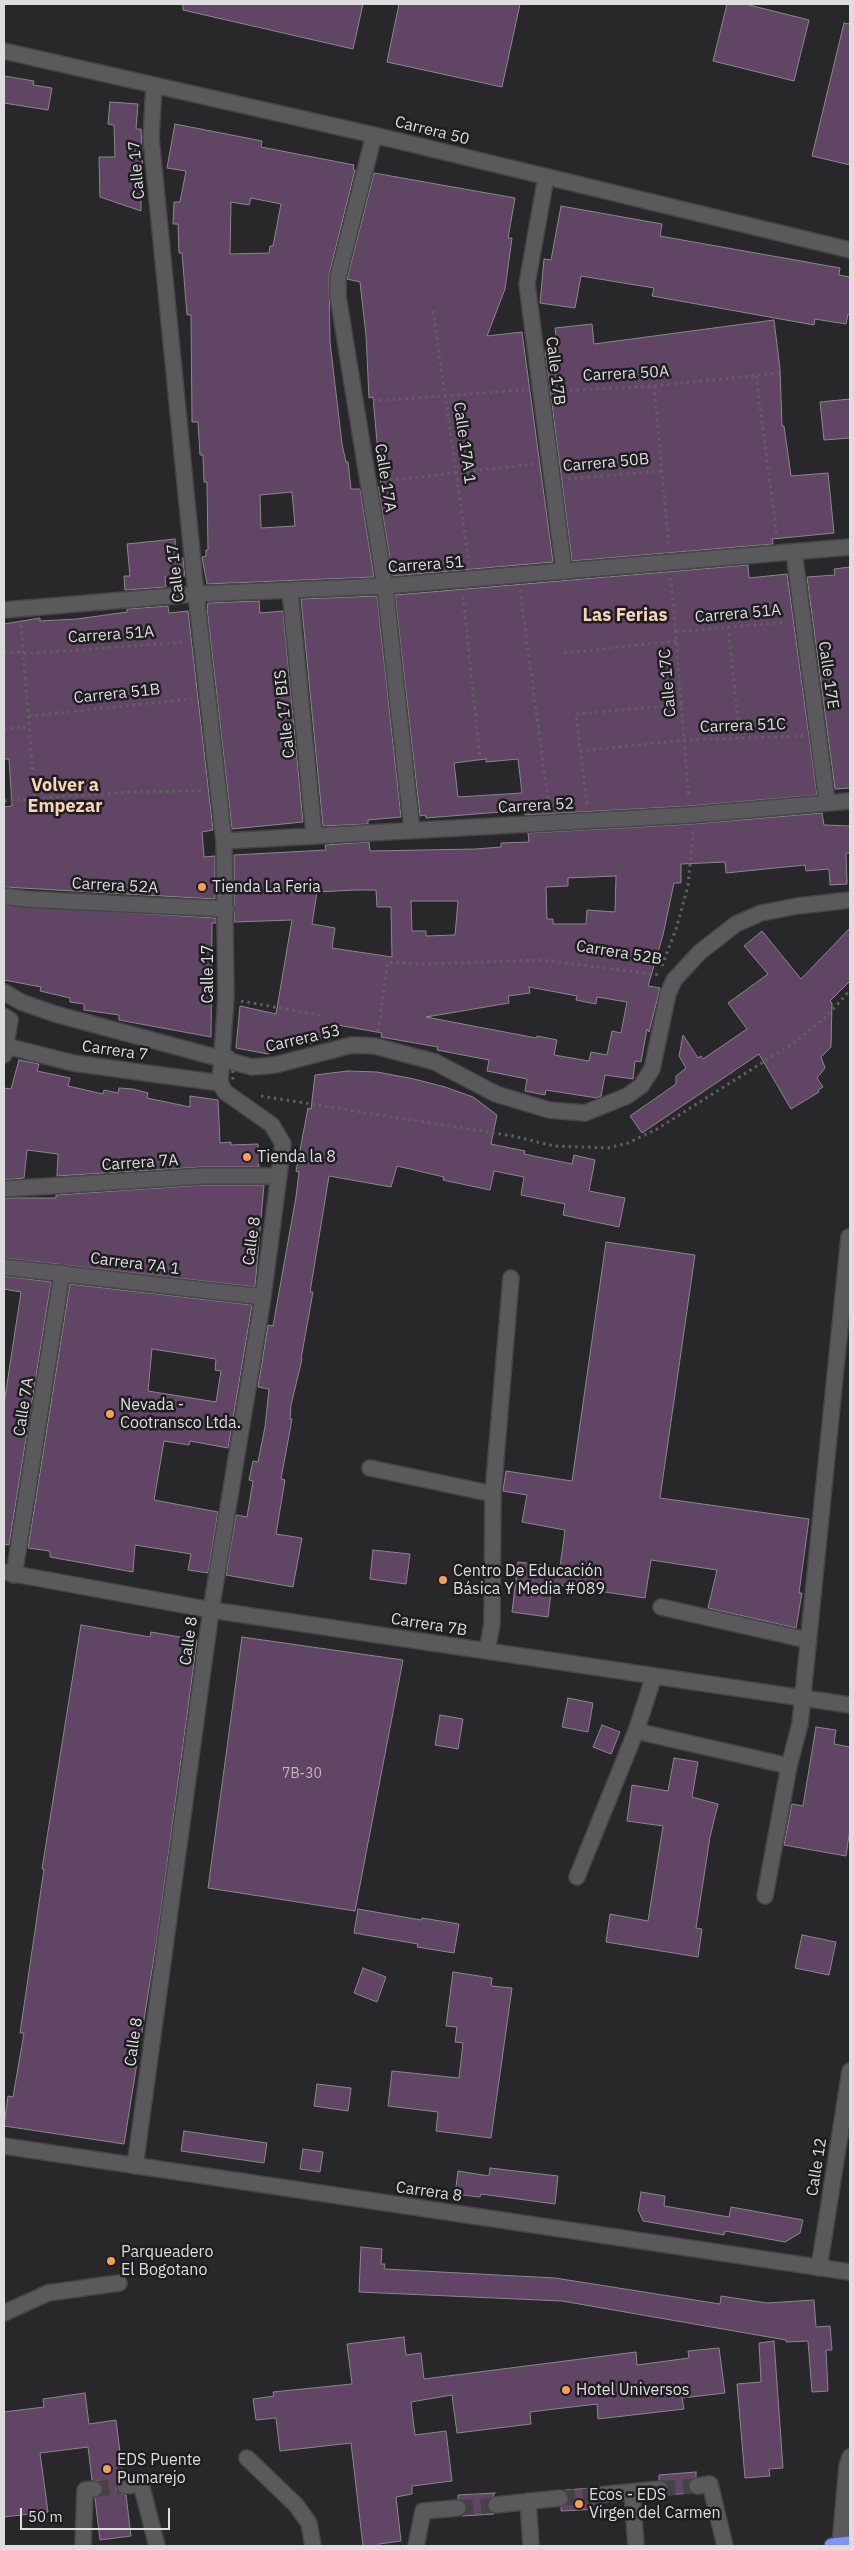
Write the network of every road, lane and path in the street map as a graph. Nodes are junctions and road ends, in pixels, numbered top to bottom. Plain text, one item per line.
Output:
1 (4, 51) edge
2 (154, 85) junction
3 (374, 136) junction
4 (546, 177) junction
5 (850, 250) edge
6 (433, 311) dead end
7 (780, 373) dead end
8 (756, 376) junction
9 (654, 386) junction
10 (540, 392) junction
11 (445, 396) junction
12 (355, 402) junction
13 (549, 463) junction
14 (662, 471) junction
15 (456, 472) junction
16 (552, 480) junction
17 (368, 483) junction
18 (850, 547) edge
19 (786, 552) junction
20 (670, 562) junction
21 (564, 571) junction
22 (517, 575) junction
23 (466, 580) junction
24 (385, 586) junction
25 (290, 591) junction
26 (196, 594) junction
27 (20, 609) junction
28 (4, 610) edge
29 (803, 620) junction
30 (728, 627) junction
31 (676, 632) junction
32 (201, 641) junction
33 (677, 641) junction
34 (4, 653) edge
35 (24, 653) junction
36 (564, 653) dead end
37 (208, 698) junction
38 (682, 705) junction
39 (29, 716) junction
40 (30, 727) junction
41 (4, 729) edge
42 (818, 736) junction
43 (740, 738) junction
44 (685, 740) junction
45 (580, 751) junction
46 (480, 758) dead end
47 (218, 790) junction
48 (35, 799) junction
49 (4, 801) edge
50 (850, 801) edge
51 (827, 802) junction
52 (691, 815) junction
53 (590, 820) junction
54 (551, 822) junction
55 (412, 830) junction
56 (314, 834) junction
57 (224, 840) junction
58 (4, 896) edge
59 (850, 900) edge
60 (226, 909) junction
61 (658, 974) junction
62 (674, 980) junction
63 (4, 992) edge
64 (226, 998) junction
65 (325, 1016) dead end
66 (7, 1018) edge
67 (375, 1046) junction
68 (5, 1050) edge
69 (228, 1055) junction
70 (226, 1082) junction
71 (279, 1176) junction
72 (4, 1190) edge
73 (849, 1237) dead end
74 (4, 1267) edge
75 (62, 1273) junction
76 (511, 1278) dead end
77 (262, 1297) junction
78 (370, 1468) dead end
79 (492, 1494) junction
80 (9, 1574) edge
81 (661, 1607) dead end
82 (210, 1610) junction
83 (807, 1640) junction
84 (487, 1651) junction
85 (654, 1676) junction
86 (801, 1698) junction
87 (850, 1705) edge
88 (636, 1732) junction
89 (789, 1766) junction
90 (577, 1877) dead end
91 (765, 1896) dead end
92 (850, 2071) edge
93 (846, 2130) edge
94 (4, 2146) edge
95 (135, 2166) junction
96 (819, 2268) junction
97 (850, 2272) edge
98 (119, 2282) dead end
99 (4, 2313) edge
100 (850, 2456) edge
101 (248, 2458) dead end
102 (125, 2486) tunnel mouth
103 (697, 2486) tunnel mouth
104 (660, 2489) tunnel mouth
105 (94, 2490) dead end
106 (632, 2492) junction
107 (598, 2495) tunnel mouth
108 (560, 2498) tunnel mouth
109 (528, 2501) junction
110 (496, 2504) tunnel mouth
111 (458, 2508) tunnel mouth
112 (841, 2545) edge
113 (83, 2546) edge
114 (157, 2546) edge
115 (313, 2546) edge
116 (416, 2546) edge
117 (530, 2546) edge
118 (636, 2546) edge
119 (725, 2546) edge

1 - 2 street, Carrera 50
2 - 3 street, Carrera 50
2 - 26 street, Calle 17
3 - 4 street, Carrera 50
3 - 12 street, Calle 17A
4 - 5 street, Carrera 50
4 - 10 street, Calle 17B
6 - 11 path, Calle 17A 1
7 - 8 path, Carrera 50A
8 - 9 path, Carrera 50A
8 - 19 path
9 - 10 path, Carrera 50A
9 - 14 path, Calle 17C
10 - 11 path, Carrera 50A
10 - 13 street, Calle 17B
11 - 12 path, Carrera 50A
11 - 15 path, Calle 17A 1
12 - 17 street, Calle 17A
13 - 15 path, Carrera 50B
13 - 16 street, Calle 17B
14 - 16 path, Carrera 50B
14 - 20 path, Calle 17C
15 - 17 path, Carrera 50B
15 - 23 path, Calle 17A 1
16 - 21 street, Calle 17B
17 - 24 street, Calle 17A
18 - 19 street, Carrera 51
19 - 20 street, Carrera 51
19 - 29 street, Calle 17E
20 - 21 street, Carrera 51
20 - 31 path, Calle 17C
21 - 22 street, Carrera 51
22 - 23 street, Carrera 51
22 - 54 path
23 - 24 street, Carrera 51
23 - 46 path, Calle 17A 1
24 - 25 street, Carrera 51
24 - 55 street, Calle 17A
25 - 26 street, Carrera 51
25 - 56 street, Calle 17 BIS
26 - 27 street, Carrera 51
26 - 32 street, Calle 17
27 - 28 street, Carrera 51
27 - 35 path
29 - 30 path, Carrera 51A
29 - 42 street, Calle 17E
30 - 31 path, Carrera 51A
30 - 43 path
31 - 33 path, Calle 17C
32 - 35 path, Carrera 51A
32 - 37 street, Calle 17
33 - 36 path, Carrera 51A
33 - 38 path, Calle 17C
34 - 35 path, Carrera 51A
35 - 39 path
37 - 39 path, Carrera 51B
37 - 47 street, Calle 17
38 - 44 path, Calle 17C
38 - 45 path
39 - 40 path
40 - 41 path
40 - 48 path
42 - 43 path, Carrera 51C
42 - 51 street, Calle 17E
43 - 44 path, Carrera 51C
44 - 45 path, Carrera 51C
44 - 52 path, Calle 17C
45 - 53 path
47 - 48 path
47 - 57 street, Calle 17
48 - 49 path
50 - 51 street, Carrera 52
51 - 52 street, Carrera 52
52 - 53 street, Carrera 52
52 - 61 path, Calle 17C
53 - 54 street, Carrera 52
54 - 55 street, Carrera 52
55 - 56 street, Carrera 52
56 - 57 street, Carrera 52
57 - 60 street, Calle 17
58 - 60 street, Carrera 52A
59 - 62 street, Carrera 52B
60 - 64 street, Calle 17
61 - 62 path, Carrera 52B
61 - 67 path, Carrera 52B
62 - 67 street, Carrera 53
63 - 69 street, Carrera 53
64 - 65 path
64 - 69 street, Calle 17
66 - 68 street
67 - 69 street, Carrera 53
68 - 70 street, Carrera 7
69 - 70 street
69 - 70 path, bridge
70 - 71 street, Calle 8
71 - 72 street, Carrera 7A
71 - 77 street, Calle 8
73 - 83 street
74 - 75 street, Carrera 7A 1
75 - 77 street, Carrera 7A 1
75 - 80 street, Calle 7A
76 - 79 street
77 - 82 street, Calle 8
78 - 79 street
79 - 84 street
80 - 82 street, Carrera 7B
81 - 83 street
82 - 84 street, Carrera 7B
82 - 95 street, Calle 8
83 - 86 street
84 - 85 street, Carrera 7B
85 - 86 street, Carrera 7B
85 - 88 street
86 - 87 street, Carrera 7B
86 - 89 street
88 - 89 street
88 - 90 street
89 - 91 street
92 - 93 street, Calle 12
93 - 96 street, Calle 12
94 - 95 street, Carrera 8
95 - 96 street, Carrera 8
96 - 97 street, Carrera 8
98 - 99 street
100 - 112 street
101 - 115 street
102 - 114 street
103 - 119 street
104 - 106 street
105 - 113 street
106 - 107 street
106 - 118 street
108 - 109 street
109 - 110 street
109 - 117 street
111 - 116 street

